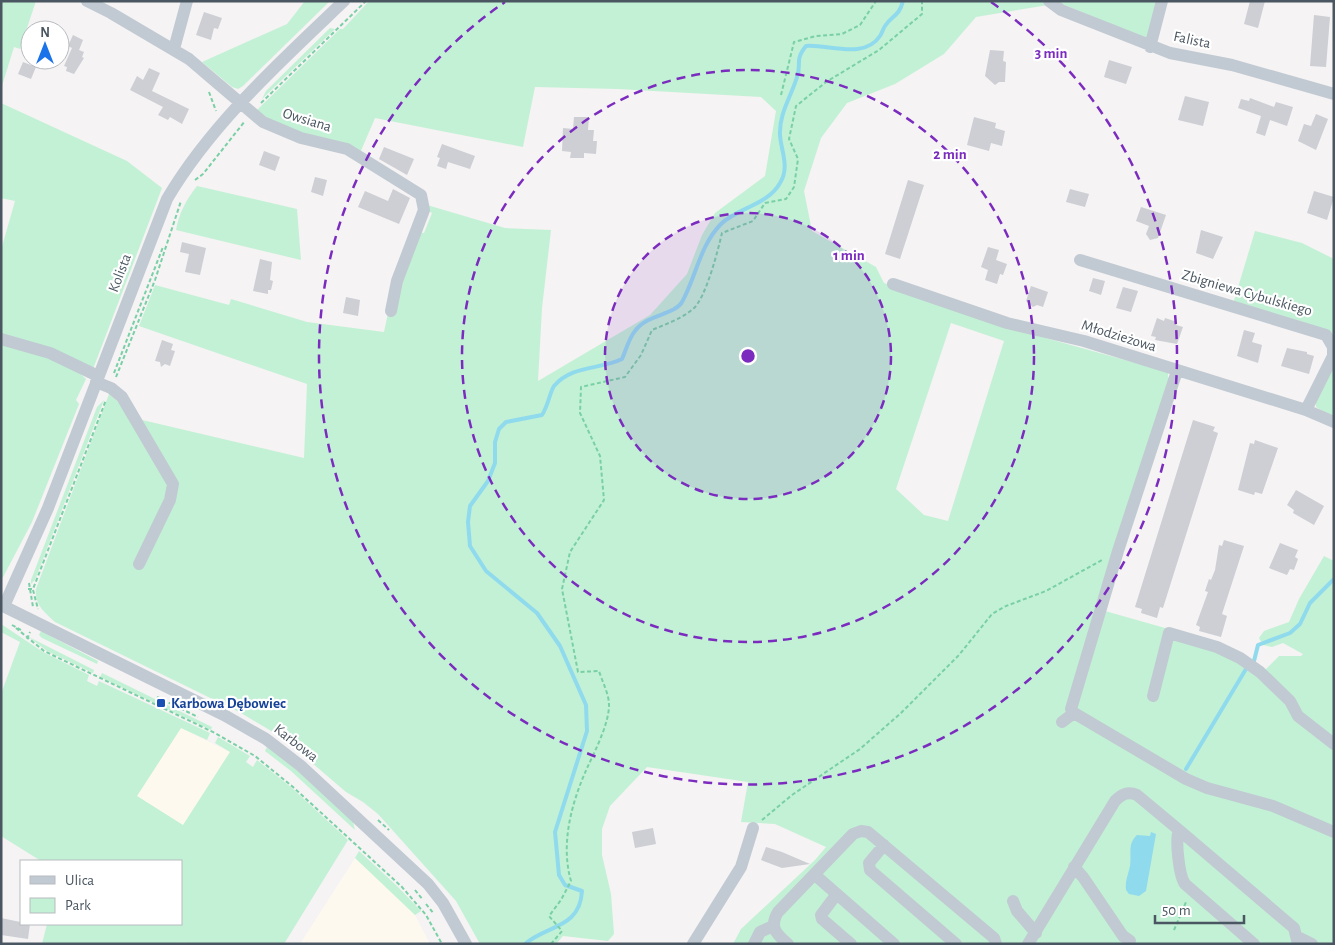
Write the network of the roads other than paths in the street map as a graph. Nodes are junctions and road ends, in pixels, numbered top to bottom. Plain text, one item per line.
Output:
1 (87, 1) edge
2 (188, 1) edge
3 (344, 1) edge
4 (1049, 1) edge
5 (1162, 1) edge
6 (1150, 46) junction
7 (174, 48) junction
8 (1334, 94) edge
9 (247, 109) junction
10 (1080, 260) dead end
11 (894, 284) dead end
12 (390, 312) dead end
13 (1, 339) edge
14 (1176, 371) junction
15 (97, 379) junction
16 (1306, 410) junction
17 (1334, 422) edge
18 (139, 564) dead end
19 (3, 606) edge
20 (1153, 696) dead end
21 (1074, 713) junction
22 (1062, 722) dead end
23 (1334, 744) edge
24 (753, 828) road end
25 (1179, 830) junction
26 (1334, 832) edge
27 (884, 845) junction
28 (1074, 867) junction
29 (815, 875) junction
30 (836, 895) junction
31 (1013, 901) dead end
32 (773, 926) junction
33 (1032, 940) edge
34 (1298, 940) edge
35 (1130, 941) dead end
36 (466, 944) edge
37 (693, 944) edge
38 (754, 944) edge
39 (788, 944) edge
40 (851, 944) edge
41 (894, 944) edge
42 (956, 944) edge
43 (996, 944) edge
44 (1254, 944) edge
45 (1312, 944) edge

1 - 7 street, Owsiana
2 - 7 street
3 - 9 street, Kolista
4 - 6 street, Falista
5 - 6 street
6 - 8 street, Falista
7 - 9 street, Owsiana
9 - 12 street, Owsiana
9 - 15 street, Kolista
10 - 16 street, Zbigniewa Cybulskiego
11 - 14 street, Młodzieżowa
13 - 15 street
14 - 16 street, Młodzieżowa
14 - 21 street
15 - 18 street
15 - 19 street, Kolista
16 - 17 street, Młodzieżowa
19 - 36 street, Karbowa
20 - 23 street
21 - 22 street
21 - 26 street
24 - 37 street
25 - 28 street
25 - 34 street
25 - 44 street
27 - 29 street
27 - 42 street
27 - 43 street
28 - 33 street
28 - 35 street
29 - 30 street
29 - 32 street
30 - 40 street
30 - 41 street
31 - 33 street
32 - 38 street
32 - 39 street
34 - 45 street

